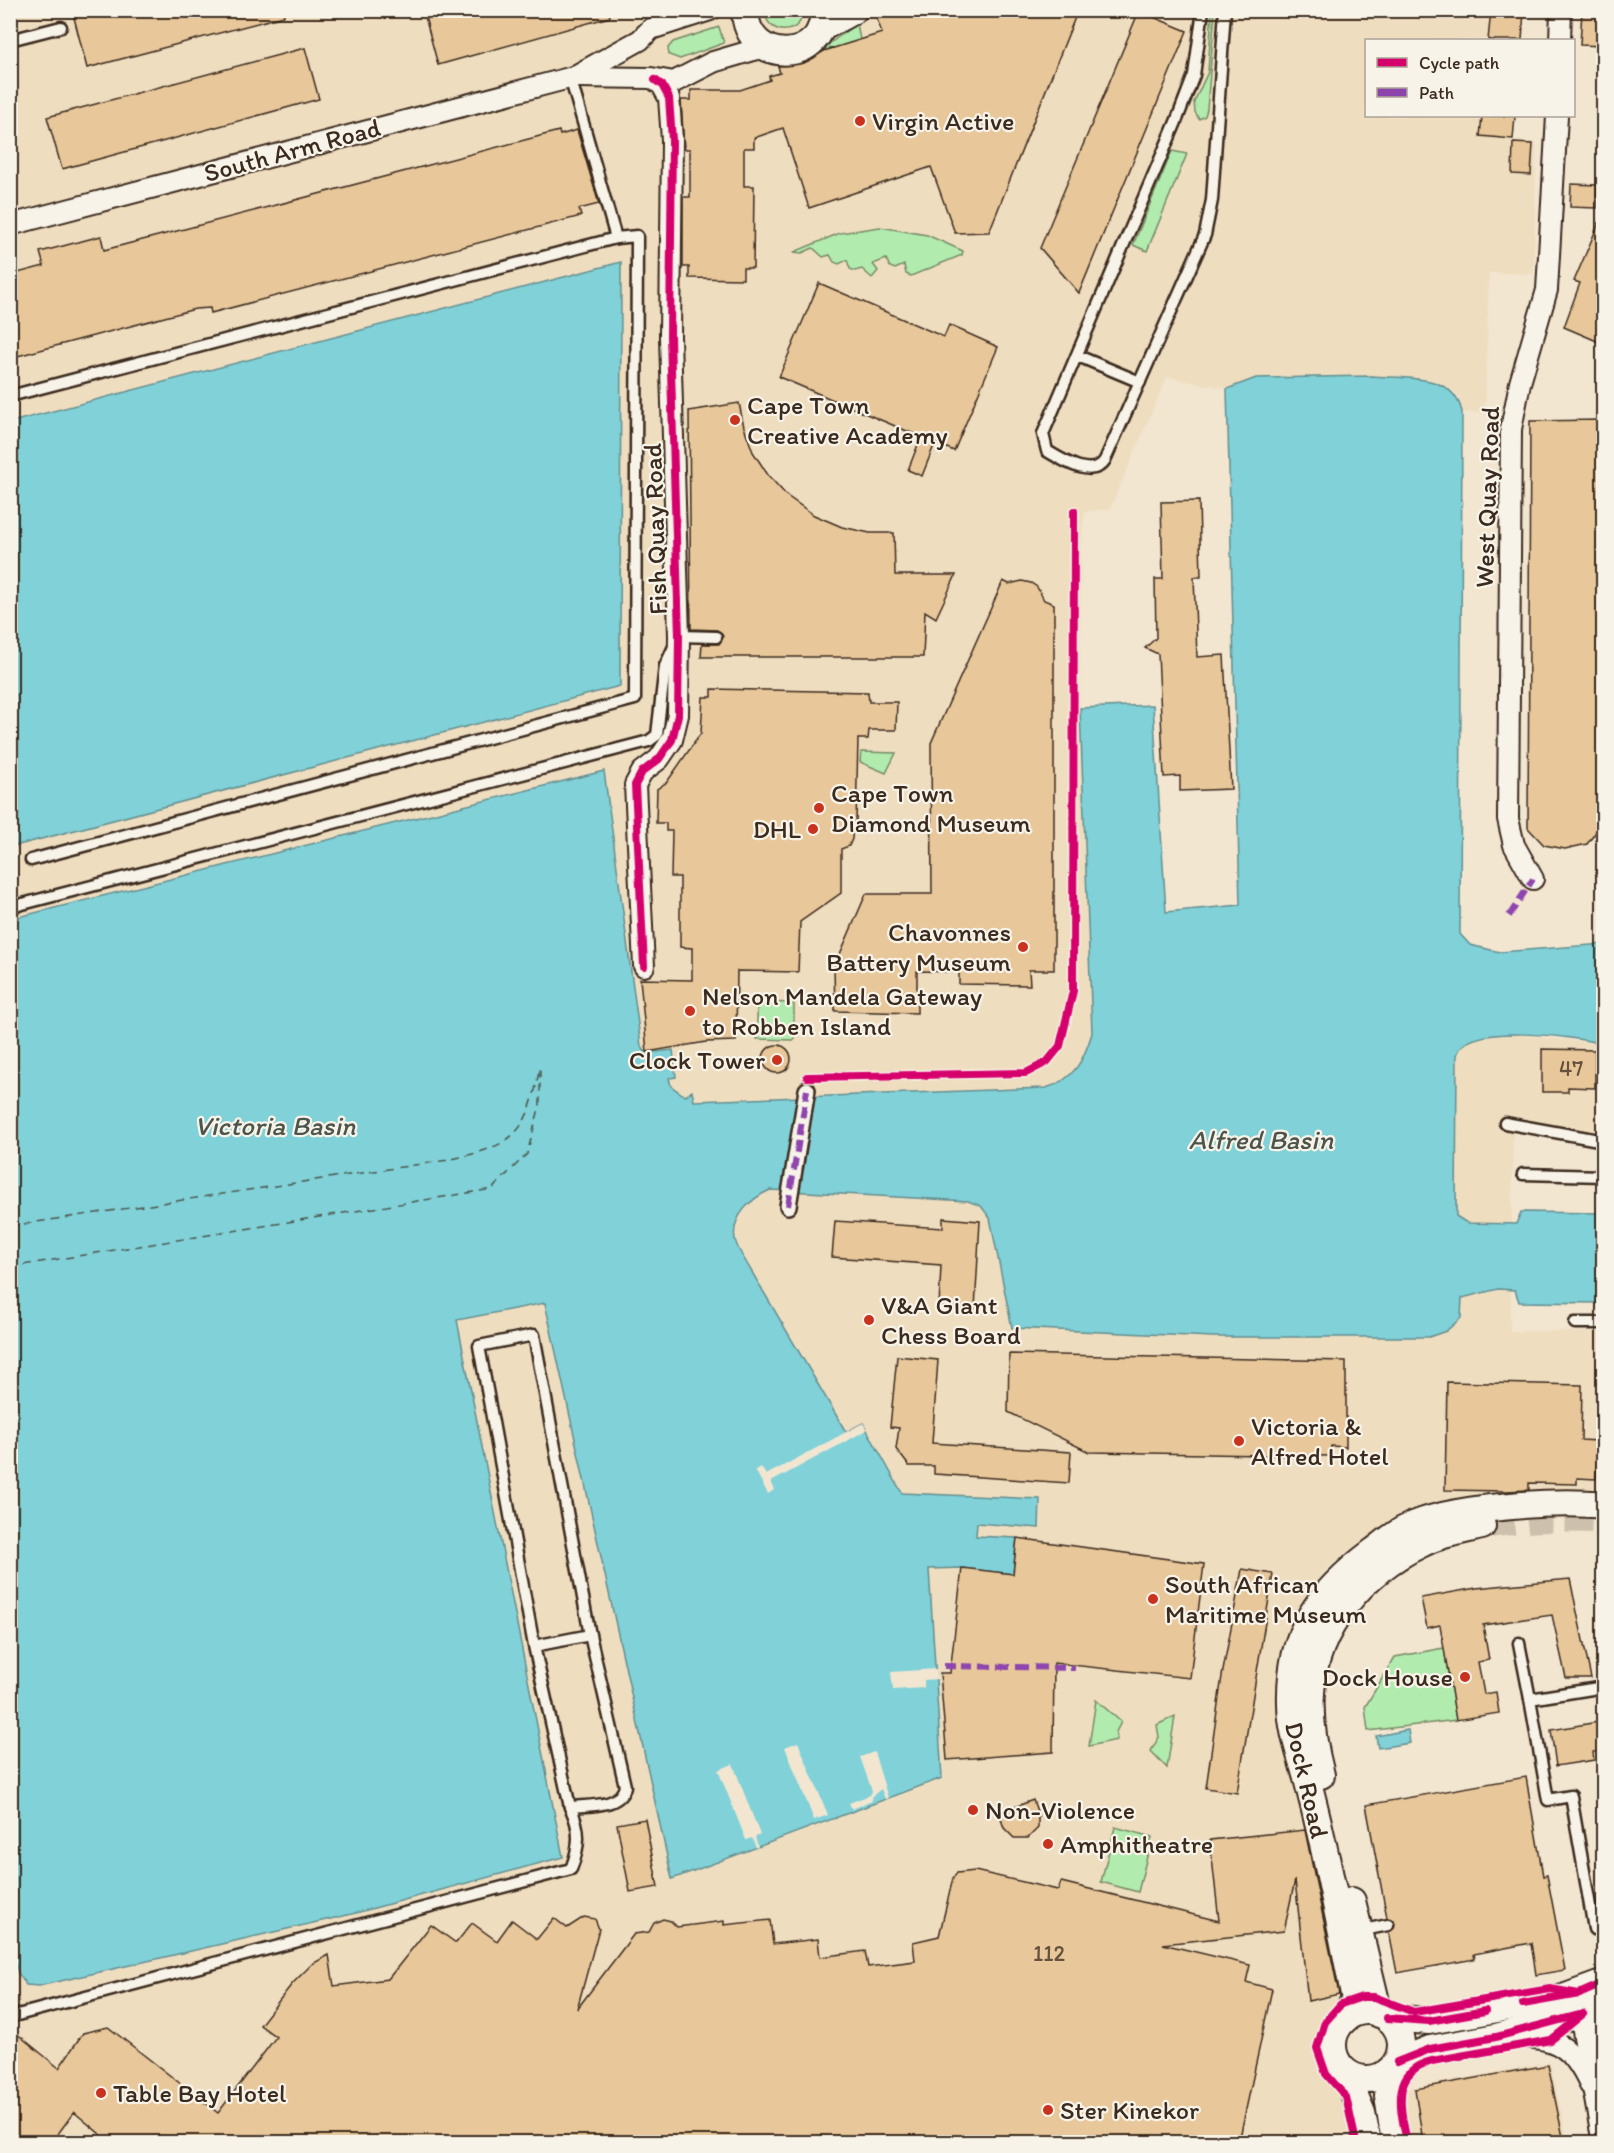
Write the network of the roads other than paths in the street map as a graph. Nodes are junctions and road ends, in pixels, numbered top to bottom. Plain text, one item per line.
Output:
1 (710, 10) edge
2 (745, 10) edge
3 (854, 10) edge
4 (1203, 10) edge
5 (1225, 10) edge
6 (1561, 10) edge
7 (822, 19) edge
8 (61, 27) dead end
9 (1560, 39) edge
10 (10, 40) edge
11 (640, 40) junction
12 (764, 47) junction
13 (572, 77) junction
14 (653, 79) junction
15 (1557, 117) edge
16 (10, 225) edge
17 (615, 238) junction
18 (1078, 356) junction
19 (1140, 382) junction
20 (10, 396) edge
21 (679, 636) junction
22 (716, 637) dead end
23 (31, 860) dead end
24 (1533, 879) dead end
25 (11, 907) edge
26 (644, 966) dead end
27 (807, 1090) dead end
28 (1506, 1123) dead end
29 (1604, 1141) edge
30 (1523, 1174) dead end
31 (1604, 1176) edge
32 (788, 1206) dead end
33 (1575, 1323) dead end
34 (1604, 1323) edge
35 (1604, 1505) edge
36 (1488, 1525) tunnel mouth
37 (590, 1635) junction
38 (1519, 1643) dead end
39 (534, 1646) junction
40 (1604, 1687) edge
41 (1530, 1700) junction
42 (570, 1807) junction
43 (1388, 1925) dead end
44 (1604, 1927) edge
45 (1351, 1937) junction
46 (1604, 1983) edge
47 (1589, 2005) edge
48 (1383, 2016) junction
49 (10, 2017) edge
50 (1343, 2021) junction
51 (1496, 2037) junction
52 (1394, 2066) junction
53 (1346, 2072) junction
54 (1599, 2104) junction
55 (1604, 2132) edge
56 (1368, 2142) edge
57 (1395, 2142) edge

1 - 11 street, South Arm Road
2 - 12 street
3 - 7 street
4 - 18 lane
5 - 19 lane
6 - 9 street
7 - 12 street
8 - 10 lane
11 - 13 street, South Arm Road
11 - 14 street, Fish Quay Road
12 - 14 street, South Arm Road
13 - 14 street, South Arm Road
13 - 16 street, South Arm Road
13 - 17 lane
14 - 21 street, Fish Quay Road
15 - 24 street, West Quay Road
17 - 20 lane
17 - 23 lane
18 - 19 lane
18 - 19 lane
21 - 22 lane
21 - 25 lane
21 - 26 street, Fish Quay Road
27 - 32 street
28 - 29 lane
30 - 31 lane
33 - 34 lane
35 - 45 street, Dock Road
36 - 45 street, Dock Road
37 - 39 lane
37 - 39 lane
37 - 42 lane
38 - 41 lane
39 - 42 lane
40 - 41 lane
41 - 44 lane
42 - 49 lane
43 - 45 lane
45 - 48 street, Dock Road
45 - 50 street, Dock Road
46 - 47 street
47 - 48 street
47 - 51 street
47 - 54 street
48 - 50 street
48 - 52 street
50 - 53 street
51 - 52 street
51 - 54 street
52 - 53 street
52 - 57 street
53 - 56 street
54 - 55 street

